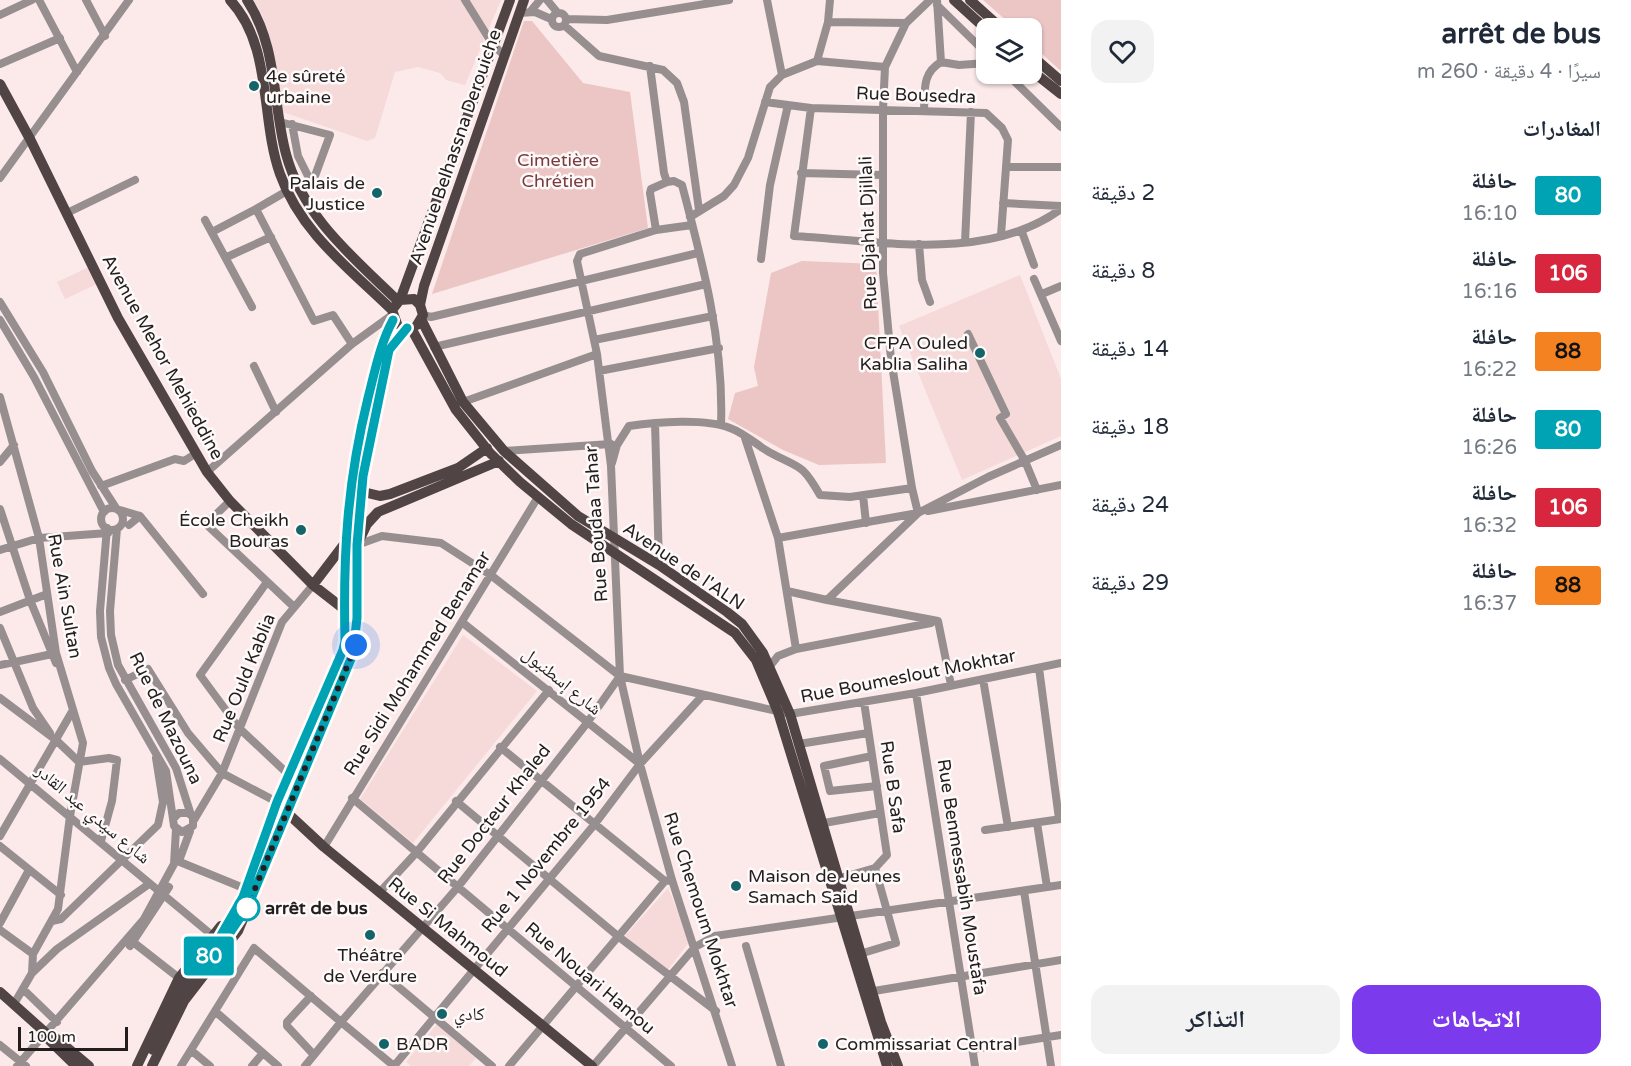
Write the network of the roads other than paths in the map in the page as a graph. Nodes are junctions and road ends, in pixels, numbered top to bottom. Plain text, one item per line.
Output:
1 (32, 0) edge
2 (39, 0) edge
3 (86, 0) edge
4 (129, 0) edge
5 (230, 0) edge
6 (247, 0) edge
7 (465, 0) edge
8 (510, 0) edge
9 (524, 0) edge
10 (540, 0) edge
11 (547, 0) edge
12 (729, 0) edge
13 (767, 0) edge
14 (830, 0) edge
15 (954, 0) edge
16 (970, 0) edge
17 (935, 2) edge
18 (525, 13) junction
19 (0, 15) edge
20 (554, 16) junction
21 (990, 18) edge
22 (976, 20) edge
23 (565, 22) junction
24 (828, 22) junction
25 (906, 23) junction
26 (105, 36) junction
27 (60, 38) junction
28 (976, 43) edge
29 (493, 45) junction
30 (504, 55) junction
31 (818, 61) junction
32 (941, 62) junction
33 (0, 64) edge
34 (976, 64) edge
35 (1042, 65) edge
36 (650, 66) junction
37 (885, 67) junction
38 (77, 72) junction
39 (782, 75) junction
40 (1042, 78) edge
41 (1061, 81) edge
42 (0, 84) edge
43 (1017, 84) edge
44 (1061, 94) edge
45 (765, 102) junction
46 (788, 105) junction
47 (811, 108) junction
48 (883, 110) junction
49 (924, 110) junction
50 (971, 112) junction
51 (280, 122) junction
52 (292, 124) junction
53 (1061, 127) edge
54 (30, 139) junction
55 (1006, 167) junction
56 (1061, 167) edge
57 (801, 173) junction
58 (882, 175) junction
59 (0, 178) edge
60 (135, 180) dead end
61 (667, 182) junction
62 (287, 190) junction
63 (1004, 203) junction
64 (1061, 207) edge
65 (256, 209) junction
66 (699, 210) junction
67 (67, 213) junction
68 (205, 220) dead end
69 (691, 221) junction
70 (656, 230) junction
71 (212, 232) junction
72 (1022, 232) junction
73 (1001, 235) junction
74 (270, 237) junction
75 (882, 241) junction
76 (965, 242) junction
77 (919, 244) junction
78 (698, 253) junction
79 (226, 257) junction
80 (762, 259) dead end
81 (1034, 265) dead end
82 (1034, 279) dead end
83 (581, 282) junction
84 (706, 284) junction
85 (1061, 286) edge
86 (1042, 294) junction
87 (0, 302) edge
88 (930, 302) dead end
89 (252, 307) dead end
90 (395, 309) junction
91 (587, 312) junction
92 (422, 313) junction
93 (713, 316) junction
94 (0, 320) edge
95 (409, 328) junction
96 (968, 334) dead end
97 (594, 340) junction
98 (1061, 341) edge
99 (352, 344) junction
100 (434, 347) junction
101 (719, 348) junction
102 (597, 354) junction
103 (254, 366) dead end
104 (599, 371) junction
105 (0, 397) edge
106 (463, 402) junction
107 (276, 412) junction
108 (655, 423) junction
109 (721, 425) junction
110 (745, 438) junction
111 (612, 444) junction
112 (14, 445) junction
113 (1061, 445) edge
114 (487, 448) junction
115 (195, 454) junction
116 (501, 456) junction
117 (1025, 461) junction
118 (0, 462) edge
119 (207, 472) junction
120 (1061, 485) edge
121 (101, 486) junction
122 (912, 488) junction
123 (362, 490) junction
124 (1037, 490) junction
125 (350, 492) junction
126 (863, 495) junction
127 (538, 497) junction
128 (230, 501) junction
129 (0, 509) edge
130 (118, 509) junction
131 (104, 512) junction
132 (918, 513) junction
133 (140, 516) junction
134 (866, 523) junction
135 (129, 525) dead end
136 (117, 529) junction
137 (107, 531) junction
138 (39, 538) junction
139 (778, 538) junction
140 (614, 539) junction
141 (351, 544) junction
142 (14, 546) junction
143 (0, 550) edge
144 (614, 553) junction
145 (659, 566) junction
146 (492, 576) junction
147 (267, 582) junction
148 (313, 585) junction
149 (787, 591) junction
150 (47, 594) junction
151 (203, 594) dead end
152 (30, 600) junction
153 (826, 600) junction
154 (293, 606) junction
155 (345, 610) junction
156 (0, 612) edge
157 (357, 618) junction
158 (938, 621) junction
159 (463, 622) junction
160 (0, 628) edge
161 (796, 649) junction
162 (53, 653) junction
163 (14, 661) junction
164 (1061, 663) edge
165 (0, 665) edge
166 (770, 666) junction
167 (1039, 668) junction
168 (620, 676) junction
169 (983, 679) junction
170 (125, 680) junction
171 (951, 685) junction
172 (549, 690) junction
173 (916, 693) junction
174 (703, 695) junction
175 (0, 698) edge
176 (864, 702) junction
177 (73, 710) junction
178 (778, 712) junction
179 (790, 714) junction
180 (586, 723) junction
181 (240, 730) junction
182 (868, 733) junction
183 (56, 740) junction
184 (798, 744) junction
185 (500, 747) junction
186 (155, 753) junction
187 (872, 756) junction
188 (0, 759) edge
189 (79, 762) junction
190 (640, 764) junction
191 (222, 773) junction
192 (289, 775) junction
193 (541, 782) junction
194 (32, 783) junction
195 (877, 786) junction
196 (352, 798) junction
197 (456, 801) junction
198 (277, 802) junction
199 (286, 812) junction
200 (880, 813) junction
201 (70, 816) junction
202 (192, 817) junction
203 (174, 818) junction
204 (1060, 819) edge
205 (824, 823) junction
206 (1037, 823) junction
207 (594, 825) junction
208 (1008, 827) junction
209 (176, 829) junction
210 (985, 830) dead end
211 (190, 831) junction
212 (497, 835) junction
213 (0, 836) edge
214 (100, 842) junction
215 (0, 846) edge
216 (324, 847) junction
217 (416, 853) junction
218 (121, 859) junction
219 (177, 861) junction
220 (875, 868) junction
221 (29, 870) junction
222 (840, 878) junction
223 (549, 879) junction
224 (669, 881) junction
225 (149, 884) junction
226 (1061, 885) edge
227 (1047, 887) junction
228 (457, 888) junction
229 (1024, 891) junction
230 (379, 893) junction
231 (162, 895) junction
232 (61, 896) junction
233 (246, 897) junction
234 (950, 901) junction
235 (886, 911) junction
236 (847, 916) junction
237 (52, 921) junction
238 (0, 923) edge
239 (423, 928) junction
240 (0, 930) edge
241 (507, 930) junction
242 (213, 936) junction
243 (619, 937) junction
244 (133, 942) junction
245 (747, 946) dead end
246 (695, 947) junction
247 (863, 953) junction
248 (33, 954) junction
249 (1061, 960) edge
250 (1035, 965) junction
251 (475, 971) junction
252 (32, 973) junction
253 (382, 974) junction
254 (670, 977) junction
255 (963, 977) junction
256 (179, 978) junction
257 (576, 987) junction
258 (24, 989) junction
259 (869, 992) junction
260 (1, 996) edge
261 (311, 996) junction
262 (14, 1004) junction
263 (716, 1011) junction
264 (216, 1012) junction
265 (434, 1017) junction
266 (57, 1022) junction
267 (341, 1022) junction
268 (544, 1025) junction
269 (625, 1029) junction
270 (1061, 1035) edge
271 (49, 1036) junction
272 (1047, 1037) junction
273 (0, 1045) edge
274 (973, 1049) junction
275 (192, 1051) junction
276 (263, 1053) junction
277 (314, 1055) junction
278 (23, 1065) edge
279 (76, 1066) edge
280 (89, 1066) edge
281 (136, 1066) edge
282 (145, 1066) edge
283 (152, 1066) edge
284 (182, 1066) edge
285 (210, 1066) edge
286 (252, 1066) edge
287 (278, 1066) edge
288 (305, 1066) edge
289 (394, 1066) edge
290 (492, 1066) edge
291 (508, 1066) edge
292 (592, 1066) edge
293 (671, 1066) edge
294 (732, 1066) edge
295 (781, 1066) edge
296 (886, 1066) edge
297 (898, 1066) edge
298 (975, 1066) edge
299 (1051, 1066) edge

1 - 19 street
2 - 27 street
3 - 26 street
4 - 26 street
5 - 62 main road
6 - 51 main road
7 - 29 street
8 - 29 main road, Avenue Belhassna Derouiche
9 - 18 main road, Avenue Belhassna Derouiche
10 - 18 street
11 - 20 street
12 - 23 street
13 - 39 street
14 - 24 street
15 - 22 main road
16 - 21 main road
17 - 25 street, Rue Djahlat Djillali
17 - 28 street
17 - 32 street
18 - 20 street
18 - 30 main road, Avenue Belhassna Derouiche
20 - 23 street
20 - 23 street
23 - 36 street
24 - 25 street
24 - 31 street
25 - 37 street, Rue Djahlat Djillali
26 - 38 street
27 - 33 street
27 - 38 street
29 - 30 street
29 - 90 main road, Avenue Belhassna Derouiche
30 - 92 main road, Avenue Belhassna Derouiche
31 - 37 street
31 - 39 street
32 - 34 street
32 - 49 street
35 - 41 main road
36 - 61 street
36 - 66 street
37 - 48 street, Rue Djahlat Djillali
38 - 54 street
39 - 45 street
40 - 44 main road
42 - 54 main road, Avenue Mehor Mehieddine
43 - 53 street
45 - 46 street, Rue Bousedra
45 - 66 street
46 - 47 street, Rue Bousedra
46 - 80 street
47 - 48 street, Rue Bousedra
47 - 57 street
48 - 49 street, Rue Bousedra
48 - 58 street, Rue Djahlat Djillali
49 - 50 street, Rue Bousedra
50 - 55 street, Rue Bousedra
50 - 76 street
51 - 52 street
51 - 90 main road
52 - 52 street
54 - 59 street
54 - 67 main road, Avenue Mehor Mehieddine
55 - 56 street
55 - 63 street
57 - 58 street
57 - 75 street
58 - 75 street, Rue Djahlat Djillali
60 - 67 street
61 - 69 street
61 - 70 street
62 - 65 street
62 - 90 main road
63 - 64 street
63 - 73 street
64 - 72 street
65 - 71 street
65 - 74 street
66 - 69 street
67 - 115 main road, Avenue Mehor Mehieddine
68 - 71 street
69 - 70 street
69 - 78 street
70 - 83 street, Rue Boudaa Tahar
71 - 79 street
72 - 73 street
72 - 81 street
73 - 76 street
74 - 79 street
74 - 99 street
75 - 77 street
75 - 122 street, Rue Djahlat Djillali
76 - 77 street
77 - 88 street
78 - 83 street
78 - 84 street
79 - 89 street
82 - 86 street
83 - 91 street, Rue Boudaa Tahar
83 - 92 street
84 - 91 street
84 - 93 street
85 - 86 street
86 - 98 street
87 - 121 street
90 - 92 main road
90 - 95 main road
90 - 99 street
90 - 125 main road, Avenue Belhassna Derouiche
91 - 97 street, Rue Boudaa Tahar
91 - 100 street
92 - 95 main road
92 - 100 main road, Avenue de l'ALN
93 - 97 street
93 - 101 street
94 - 131 street
95 - 114 main road, Avenue de l'ALN
95 - 123 main road
96 - 117 street
97 - 102 street, Rue Boudaa Tahar
99 - 107 street
100 - 106 main road, Avenue de l'ALN
101 - 104 street
101 - 109 street
102 - 104 street, Rue Boudaa Tahar
102 - 106 street
103 - 107 street
104 - 111 street, Rue Boudaa Tahar
105 - 112 street, Rue Ain Sultan
106 - 116 main road, Avenue de l'ALN
107 - 119 street
108 - 109 street
108 - 111 street
108 - 145 street
109 - 110 street
110 - 126 street
110 - 139 street
111 - 116 street
111 - 140 street, Rue Boudaa Tahar
112 - 118 street
112 - 138 street, Rue Ain Sultan
113 - 117 street
114 - 116 main road, Avenue de l'ALN
114 - 123 main road
115 - 119 main road, Avenue Mehor Mehieddine
115 - 121 street
116 - 127 main road, Avenue de l'ALN
116 - 140 main road, Avenue de l'ALN
116 - 141 main road
117 - 124 street
117 - 132 street
119 - 128 main road, Avenue Mehor Mehieddine
120 - 124 street
121 - 130 street
122 - 126 street
122 - 132 street, Rue Djahlat Djillali
123 - 125 main road
123 - 141 main road
124 - 132 street
125 - 141 main road, Avenue Belhassna Derouiche
126 - 134 street
127 - 144 main road, Avenue de l'ALN
127 - 146 street, Rue Sidi Mohammed Benamar
128 - 147 street
128 - 148 main road, Avenue Mehor Mehieddine
129 - 142 street
130 - 131 street
130 - 133 street
130 - 136 street
131 - 137 street
132 - 134 street
132 - 153 street
133 - 135 street
133 - 151 street
134 - 139 street
136 - 137 street
136 - 170 street, Rue de Mazouna
137 - 138 street
137 - 186 street, Rue de Mazouna
138 - 142 street
138 - 150 street, Rue Ain Sultan
139 - 149 street
140 - 144 street, Rue Boudaa Tahar
140 - 145 main road, Avenue de l'ALN
141 - 146 street
141 - 148 main road
141 - 155 main road
141 - 157 main road
142 - 143 street
142 - 152 street
144 - 168 street, Rue Boudaa Tahar
144 - 178 main road, Avenue de l'ALN
145 - 166 main road, Avenue de l'ALN
146 - 159 street, Rue Sidi Mohammed Benamar
146 - 168 street
147 - 154 street
147 - 181 street
148 - 154 street, Rue Ould Kablia
148 - 155 main road, Avenue Mehor Mehieddine
149 - 153 street
149 - 161 street
150 - 152 street
150 - 162 street, Rue Ain Sultan
152 - 156 street
152 - 162 street
153 - 158 street
154 - 181 street, Rue Ould Kablia
155 - 157 main road, Avenue Mehor Mehieddine
155 - 192 main road
157 - 199 main road
158 - 161 street
158 - 171 street
159 - 172 street, شارع إسطنبول
159 - 196 street, Rue Sidi Mohammed Benamar
160 - 163 street
161 - 166 street
162 - 163 street
162 - 177 street, Rue Ain Sultan
163 - 165 street
163 - 183 street
164 - 167 street, Rue Boumeslout Mokhtar
166 - 179 main road, Avenue de l'ALN
167 - 169 street, Rue Boumeslout Mokhtar
167 - 204 street
168 - 174 street, Rue Boumeslout Mokhtar
168 - 180 street, Rue Docteur Khaled
168 - 190 street, Rue Boudaa Tahar
169 - 171 street, Rue Boumeslout Mokhtar
169 - 208 street
170 - 191 street
170 - 202 street, Rue de Mazouna
171 - 173 street, Rue Boumeslout Mokhtar
172 - 180 street, شارع إسطنبول
172 - 185 street
173 - 176 street, Rue Boumeslout Mokhtar
173 - 234 street, Rue Benmessabih Moustafa
174 - 178 street, Rue Boumeslout Mokhtar
174 - 190 street, Rue 1 Novembre 1954
175 - 183 street
176 - 179 street, Rue Boumeslout Mokhtar
176 - 182 street, Rue B Safa
177 - 183 street
177 - 189 street, Rue Ain Sultan
178 - 179 street, Rue Boumeslout Mokhtar
178 - 236 main road, Avenue de l'ALN
179 - 184 main road, Avenue de l'ALN
180 - 190 street, شارع إسطنبول
180 - 193 street, Rue Docteur Khaled
181 - 191 street, Rue Ould Kablia
181 - 192 street
182 - 184 street
182 - 187 street, Rue B Safa
183 - 189 street
183 - 194 street
184 - 205 main road, Avenue de l'ALN
185 - 193 street
185 - 197 street
186 - 203 street, Rue de Mazouna
186 - 218 street
187 - 195 street, Rue B Safa
187 - 195 street
188 - 194 street, شارع سيدي عبد القادر
189 - 201 street, Rue Ain Sultan
189 - 214 street
190 - 207 street, Rue 1 Novembre 1954
190 - 224 street, Rue Chemoum Mokhtar
191 - 198 street
191 - 202 street, Rue Ould Kablia
192 - 198 main road
193 - 207 street
193 - 212 street, Rue Docteur Khaled
194 - 201 street, شارع سيدي عبد القادر
194 - 213 street
195 - 200 street, Rue B Safa
196 - 216 street, Rue Sidi Mohammed Benamar
196 - 217 street, Rue Nouari Hamou
197 - 212 street
197 - 217 street
198 - 199 main road, Rue Si Mahmoud
198 - 233 main road
199 - 216 main road, Rue Si Mahmoud
199 - 233 main road
200 - 205 street
200 - 220 street, Rue B Safa
201 - 214 street, شارع سيدي عبد القادر
201 - 232 street, Rue Ain Sultan
202 - 203 street
202 - 211 street
203 - 209 street
204 - 206 street
205 - 222 main road, Avenue de l'ALN
206 - 208 street
206 - 227 street
207 - 223 street, Rue 1 Novembre 1954
207 - 224 street
208 - 210 street
209 - 211 street
209 - 219 street
211 - 219 street
212 - 223 street
212 - 228 street, Rue Docteur Khaled
214 - 218 street, شارع سيدي عبد القادر
215 - 221 street
216 - 230 main road, Rue Si Mahmoud
217 - 228 street, Rue Nouari Hamou
217 - 230 street
218 - 225 street, شارع سيدي عبد القادر
218 - 237 street
219 - 231 street
219 - 233 street
220 - 222 street
220 - 235 street
221 - 232 street
221 - 238 street
222 - 236 main road, Avenue de l'ALN
223 - 241 street, Rue 1 Novembre 1954
223 - 243 street
224 - 243 street
224 - 246 street, Rue Chemoum Mokhtar
225 - 231 street, شارع سيدي عبد القادر
225 - 252 street
226 - 227 street
227 - 229 street
228 - 239 street, Rue Docteur Khaled
228 - 241 street, Rue Nouari Hamou
229 - 234 street
229 - 250 street
230 - 239 main road, Rue Si Mahmoud
231 - 242 street, شارع سيدي عبد القادر
231 - 244 street
231 - 266 street
232 - 237 street, Rue Ain Sultan
233 - 242 main road
233 - 282 main road
233 - 283 main road
234 - 235 street
234 - 255 street, Rue Benmessabih Moustafa
235 - 236 street
235 - 247 street
236 - 246 street
236 - 247 main road, Avenue de l'ALN
236 - 259 main road, Avenue de l'ALN
237 - 248 street, Rue Ain Sultan
239 - 251 main road, Rue Si Mahmoud
239 - 253 street, Rue Docteur Khaled
240 - 248 street
241 - 251 street, Rue 1 Novembre 1954
241 - 257 street, Rue Nouari Hamou
242 - 256 main road
243 - 254 street
243 - 257 street
244 - 256 street
244 - 271 street
245 - 295 street
246 - 254 street
246 - 263 street, Rue Chemoum Mokhtar
247 - 259 main road, Avenue de l'ALN
248 - 252 street, Rue Ain Sultan
249 - 250 street
250 - 255 street
250 - 272 street
251 - 265 street, Rue 1 Novembre 1954
251 - 268 main road, Rue Si Mahmoud
252 - 258 street, Rue Ain Sultan
253 - 265 street
253 - 267 street, Rue Docteur Khaled
254 - 263 street
254 - 269 street
255 - 259 street
255 - 274 street, Rue Benmessabih Moustafa
256 - 281 main road
257 - 268 street
257 - 269 street, Rue Nouari Hamou
258 - 262 street, Rue Ain Sultan
258 - 266 street
259 - 296 main road, Avenue de l'ALN
259 - 297 main road, Avenue de l'ALN
260 - 262 main road
261 - 264 street
261 - 267 street
261 - 277 street
262 - 271 main road
263 - 294 street, Rue Chemoum Mokhtar
264 - 275 street
264 - 276 street
265 - 289 street, Rue 1 Novembre 1954
265 - 290 street
266 - 271 street
267 - 277 street, Rue Docteur Khaled
267 - 289 street
268 - 291 street
268 - 292 main road, Rue Si Mahmoud
269 - 292 street
269 - 293 street, Rue Nouari Hamou
270 - 272 street
271 - 278 street
271 - 279 main road
271 - 280 main road
272 - 274 street
272 - 299 street
273 - 278 street
274 - 298 street, Rue Benmessabih Moustafa
275 - 284 street
275 - 285 street
276 - 286 street
276 - 287 street
277 - 288 street, Rue Docteur Khaled

